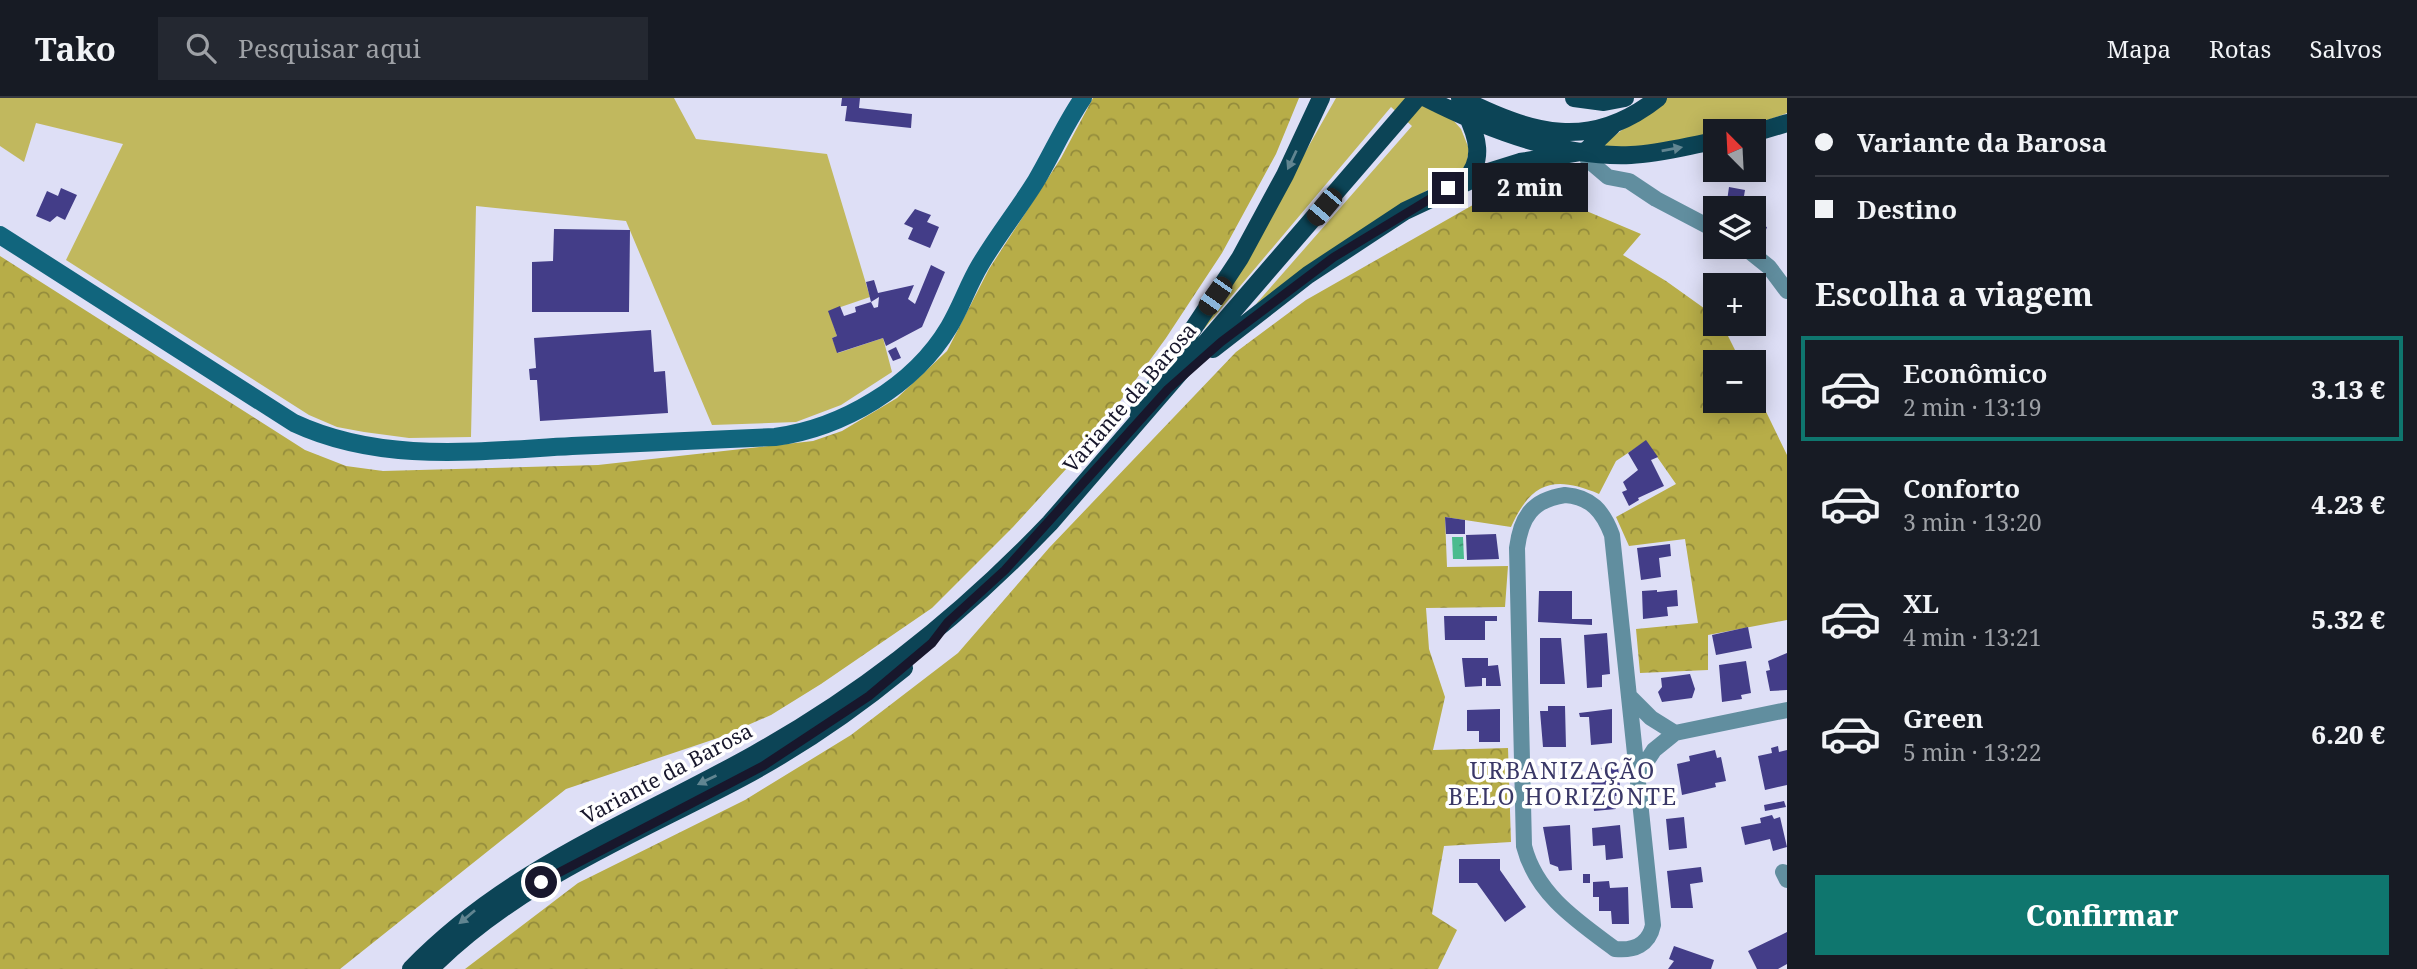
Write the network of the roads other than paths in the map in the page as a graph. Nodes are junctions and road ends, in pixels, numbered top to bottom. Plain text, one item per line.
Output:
1 (1083, 98) edge
2 (1321, 98) edge
3 (1417, 98) edge
4 (1426, 98) edge
5 (1458, 98) edge
6 (1574, 98) edge
7 (1625, 98) edge
8 (1658, 98) edge
9 (1469, 118) junction
10 (1787, 123) edge
11 (1612, 126) junction
12 (1766, 129) edge
13 (1703, 143) edge
14 (1586, 151) junction
15 (1629, 155) junction
16 (1465, 180) junction
17 (1629, 181) junction
18 (1703, 224) edge
19 (0, 235) edge
20 (1759, 259) edge
21 (1787, 291) edge
22 (1168, 389) junction
23 (1118, 448) junction
24 (948, 622) junction
25 (1630, 697) junction
26 (1787, 710) edge
27 (1675, 733) junction
28 (1637, 776) junction
29 (411, 969) edge
30 (430, 969) edge

1 - 19 main road
2 -> 23 main road
3 - 22 main road, Variante da Barosa
4 - 9 main road
5 - 9 main road
5 - 11 main road
6 - 7 main road
8 - 11 main road
9 - 14 main road
9 - 16 main road
10 - 12 main road
11 - 14 main road
15 -> 13 main road
14 - 15 main road
14 - 16 main road
14 - 17 street
15 - 17 street
16 - 22 main road
17 - 18 street
20 - 21 street
22 - 23 main road, Variante da Barosa
23 - 24 main road, Variante da Barosa
24 -> 29 main road, Variante da Barosa
24 - 30 main road, Variante da Barosa
25 - 27 street
25 - 28 street
25 - 28 street
26 - 27 street
27 - 28 street

